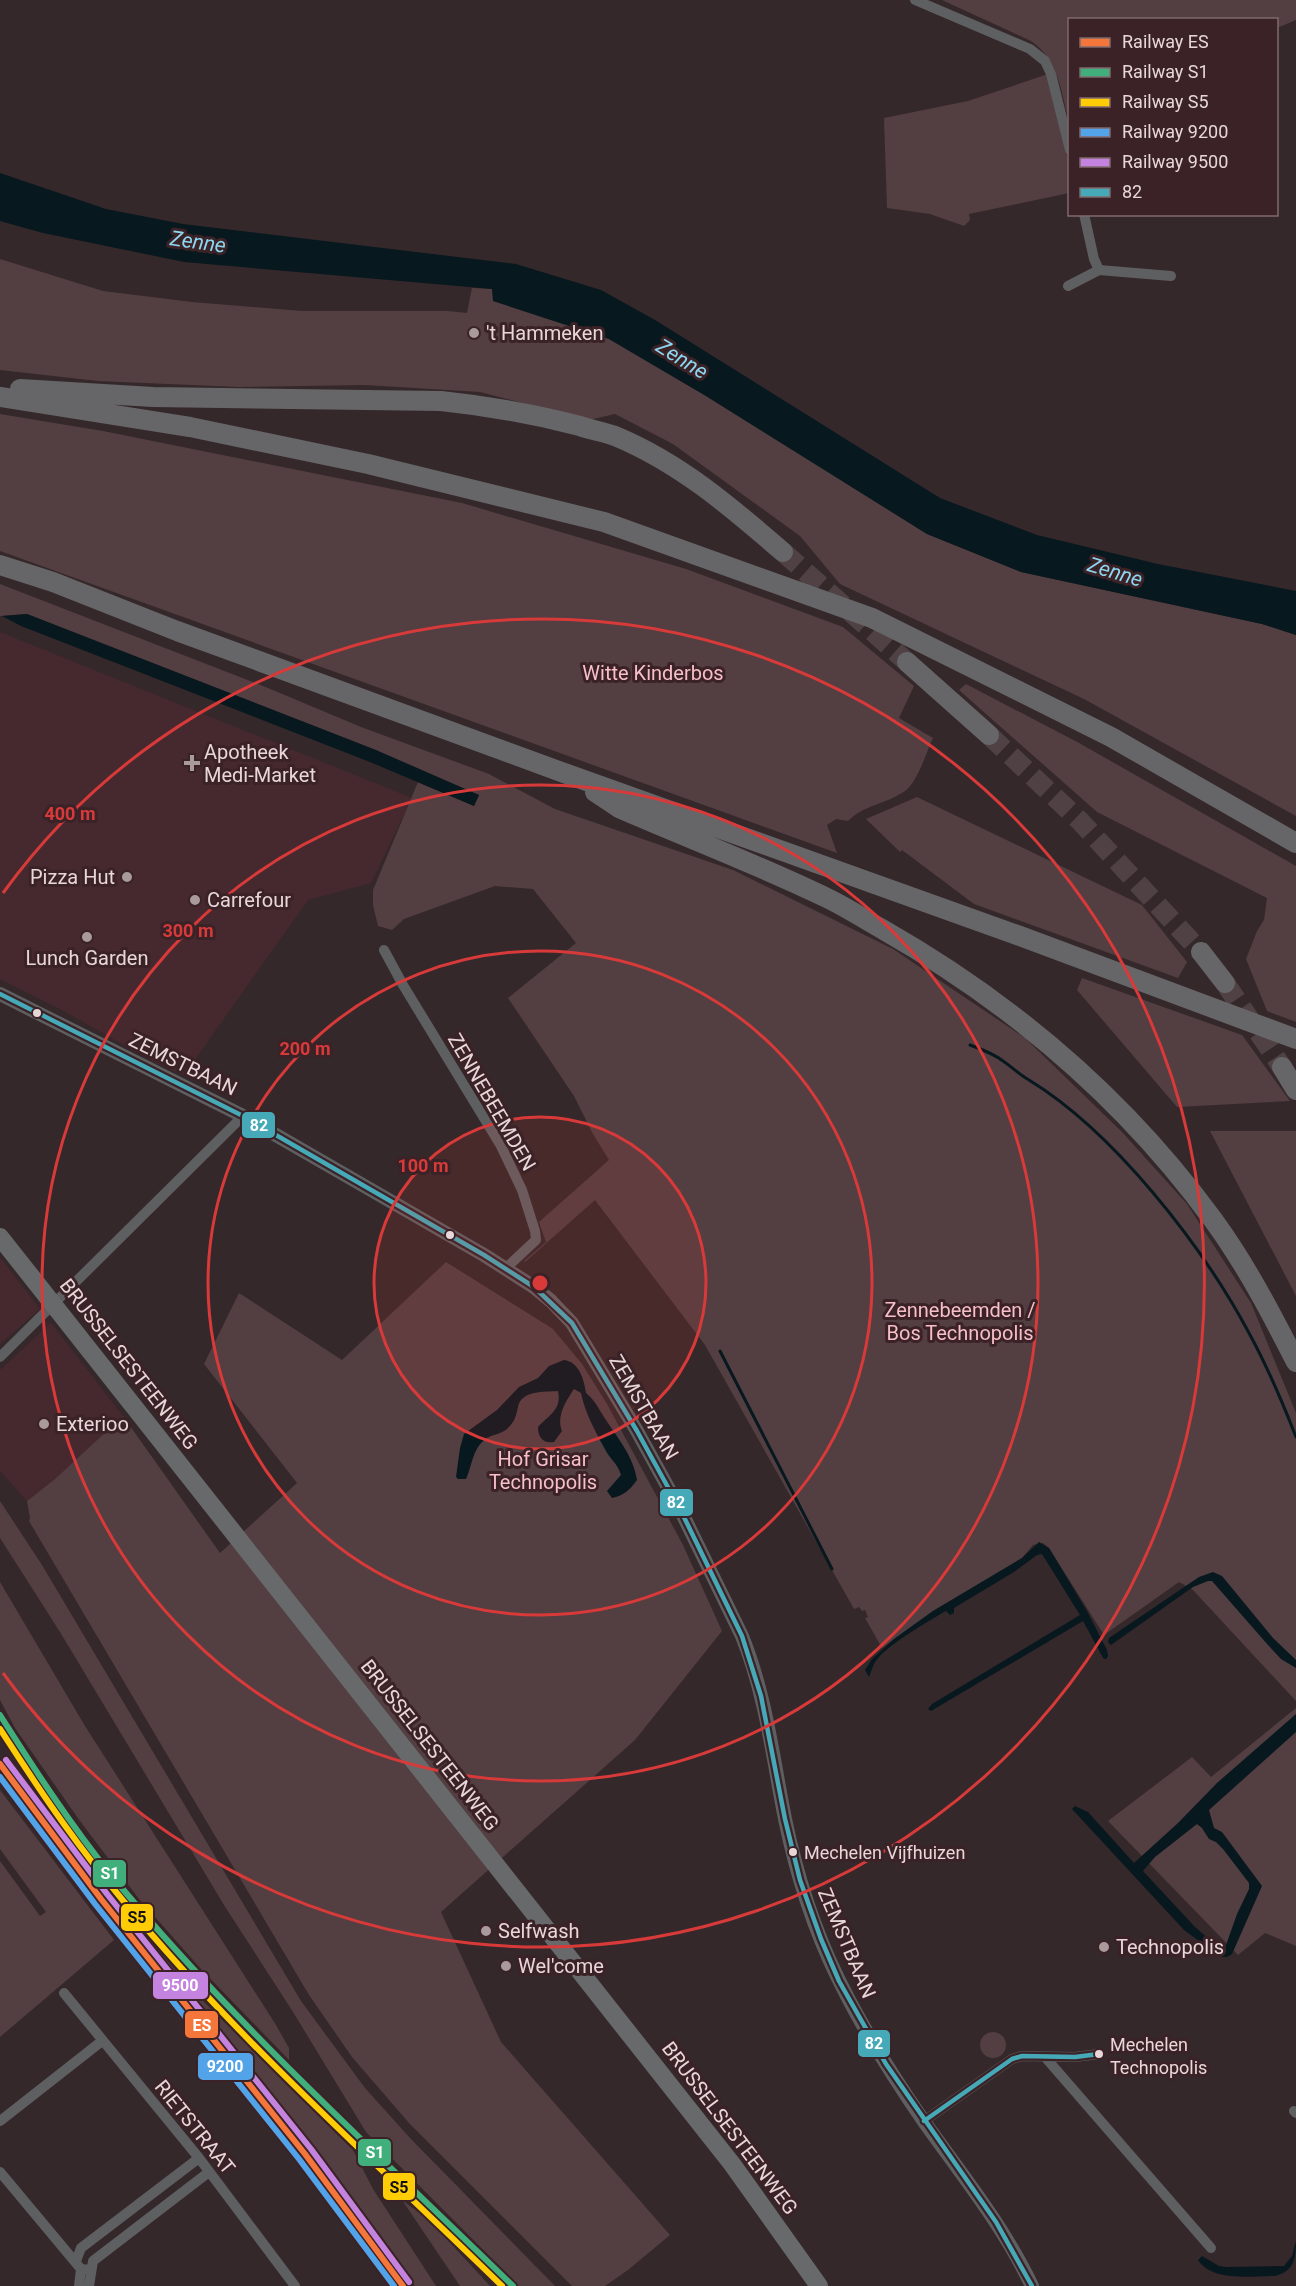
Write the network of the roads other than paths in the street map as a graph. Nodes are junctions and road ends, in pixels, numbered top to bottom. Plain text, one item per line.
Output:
1 (915, 0) edge
2 (1068, 142) edge
3 (1084, 216) edge
4 (1099, 270) junction
5 (1171, 276) dead end
6 (1068, 286) dead end
7 (0, 387) edge
8 (0, 397) edge
9 (783, 552) tunnel mouth
10 (0, 565) edge
11 (907, 663) tunnel mouth
12 (989, 735) tunnel mouth
13 (567, 774) junction
14 (1296, 843) edge
15 (384, 950) dead end
16 (1201, 952) tunnel mouth
17 (1225, 983) tunnel mouth
18 (0, 994) edge
19 (1296, 1039) edge
20 (1282, 1067) tunnel mouth
21 (1296, 1090) edge
22 (243, 1116) junction
23 (0, 1237) edge
24 (505, 1269) junction
25 (53, 1305) junction
26 (0, 1357) edge
27 (1296, 1362) edge
28 (64, 1993) dead end
29 (102, 2041) junction
30 (1099, 2054) dead end
31 (1045, 2057) junction
32 (0, 2121) edge
33 (924, 2121) junction
34 (199, 2158) junction
35 (0, 2172) edge
36 (209, 2172) junction
37 (1211, 2248) dead end
38 (83, 2267) junction
39 (78, 2286) edge
40 (89, 2286) edge
41 (295, 2286) edge
42 (819, 2286) edge
43 (1032, 2286) edge

1 - 2 street
3 - 4 street
4 - 5 street
4 - 6 street
7 - 9 highway
8 - 14 highway
10 - 13 highway
11 - 12 highway
13 - 19 highway
13 - 27 highway
15 - 24 street, ZENNEBEEMDEN
16 - 17 highway
18 - 22 street, ZEMSTBAAN
20 - 21 highway
22 - 24 street, ZEMSTBAAN
22 - 25 street
23 - 25 main road, BRUSSELSESTEENWEG
24 - 33 street, ZEMSTBAAN
25 - 26 street
25 - 42 main road, BRUSSELSESTEENWEG
28 - 29 street, RIETSTRAAT
29 - 32 street
29 - 34 street, RIETSTRAAT
30 - 31 street
31 - 33 street
31 - 37 street
33 - 43 street, ZEMSTBAAN
34 - 36 street, RIETSTRAAT
34 - 38 street
35 - 38 street
36 - 38 street
36 - 41 street, RIETSTRAAT
38 - 39 street
38 - 40 street

